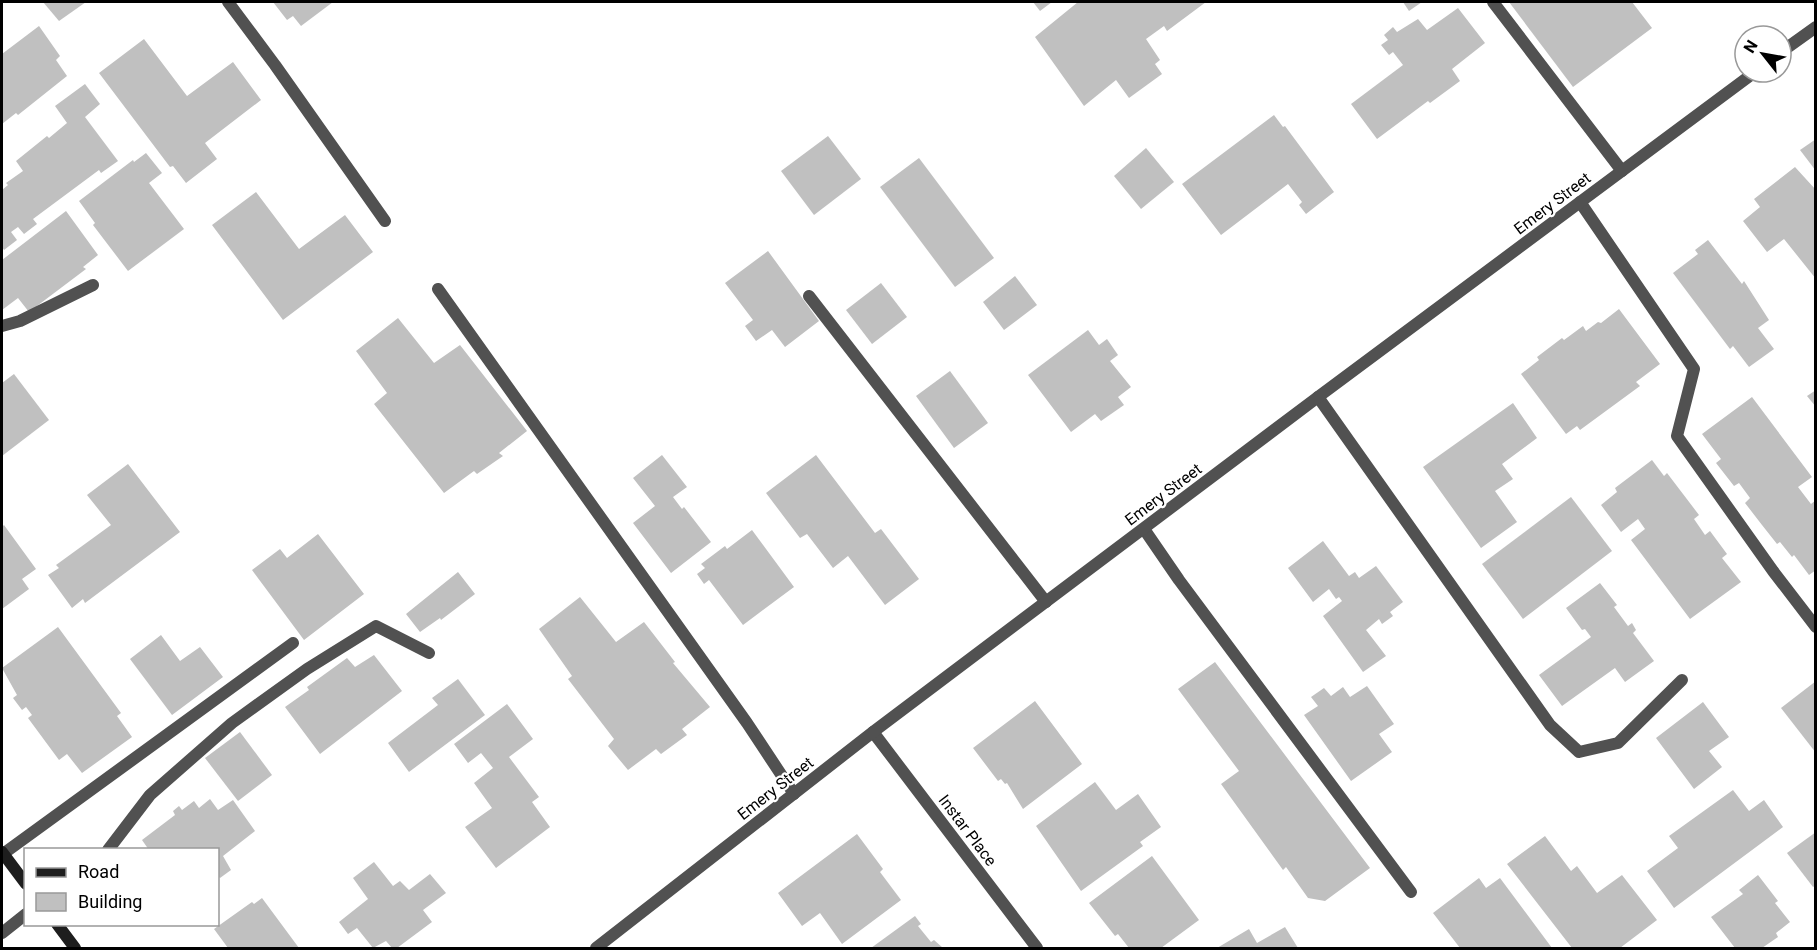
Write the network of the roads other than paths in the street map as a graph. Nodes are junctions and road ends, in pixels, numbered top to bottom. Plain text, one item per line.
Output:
1 (228, 2) edge
2 (1493, 2) edge
3 (1815, 27) edge
4 (1793, 43) edge
5 (1739, 84) edge
6 (1622, 171) junction
7 (1580, 202) junction
8 (385, 221) dead end
9 (93, 285) dead end
10 (438, 289) dead end
11 (809, 296) dead end
12 (2, 326) edge
13 (1318, 397) junction
14 (1144, 529) junction
15 (1046, 602) junction
16 (1815, 627) edge
17 (293, 643) dead end
18 (429, 653) dead end
19 (1682, 680) dead end
20 (873, 732) junction
21 (794, 794) junction
22 (109, 848) edge
23 (2, 853) edge
24 (24, 881) edge
25 (1411, 892) dead end
26 (24, 916) edge
27 (58, 926) edge
28 (2, 933) edge
29 (75, 948) edge
30 (596, 948) edge
31 (1037, 948) edge

1 - 8 street
2 - 6 street
3 - 4 street
5 - 6 street, Emery Street
6 - 7 street, Emery Street
7 - 13 street, Emery Street
7 - 16 street
9 - 12 street
10 - 21 street
11 - 15 street
13 - 14 street, Emery Street
13 - 19 street
14 - 15 street, Emery Street
14 - 25 street
15 - 20 street, Emery Street
17 - 23 street
18 - 22 street
20 - 21 street, Emery Street
20 - 31 street, Instar Place
21 - 30 street, Emery Street
23 - 24 street
26 - 28 street
27 - 29 street

